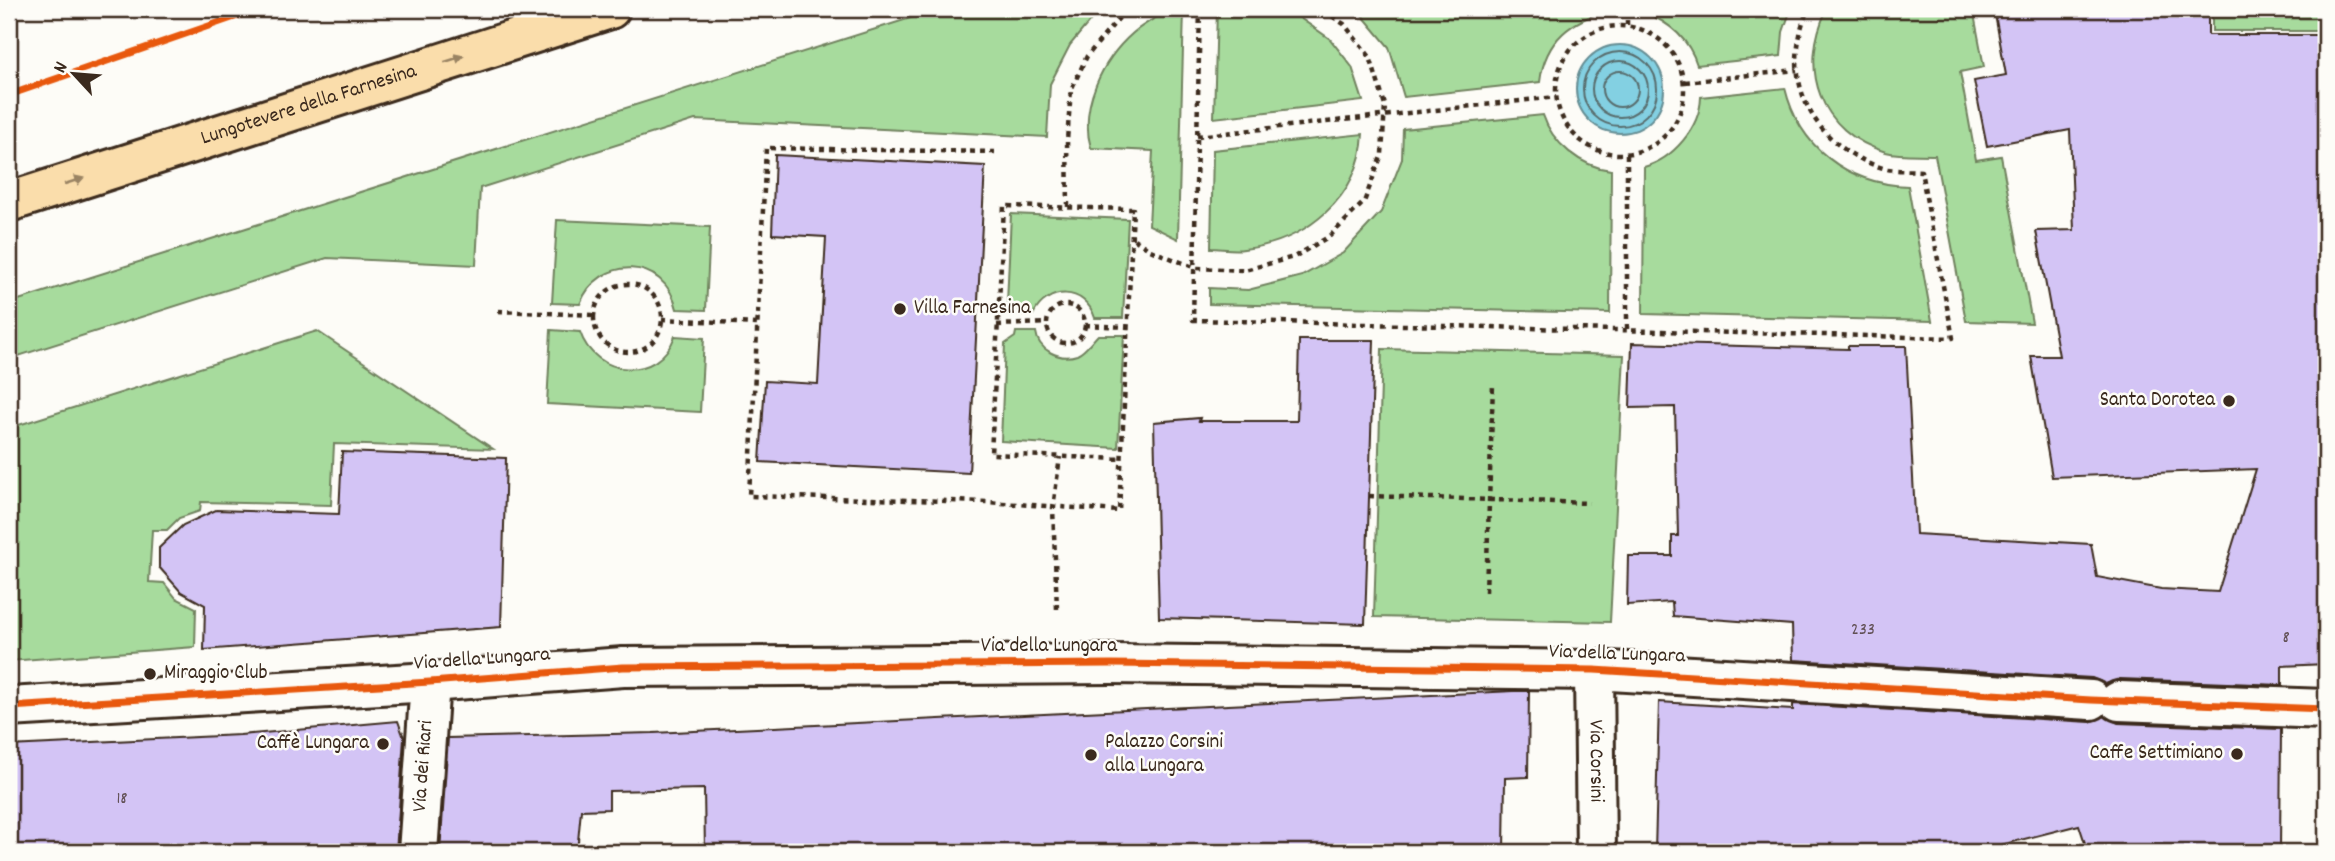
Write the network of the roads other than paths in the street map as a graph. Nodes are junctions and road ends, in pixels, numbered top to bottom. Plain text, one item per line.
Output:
1 (610, 9) edge
2 (9, 202) edge
3 (1594, 670) junction
4 (430, 682) junction
5 (9, 707) edge
6 (2326, 709) edge
7 (418, 852) edge
8 (1596, 852) edge

2 -> 1 main road, Lungotevere della Farnesina
3 - 4 street, Via della Lungara
3 - 6 street, Via della Lungara
3 - 8 street, Via Corsini
4 - 5 street, Via della Lungara
4 - 7 street, Via dei Riari

